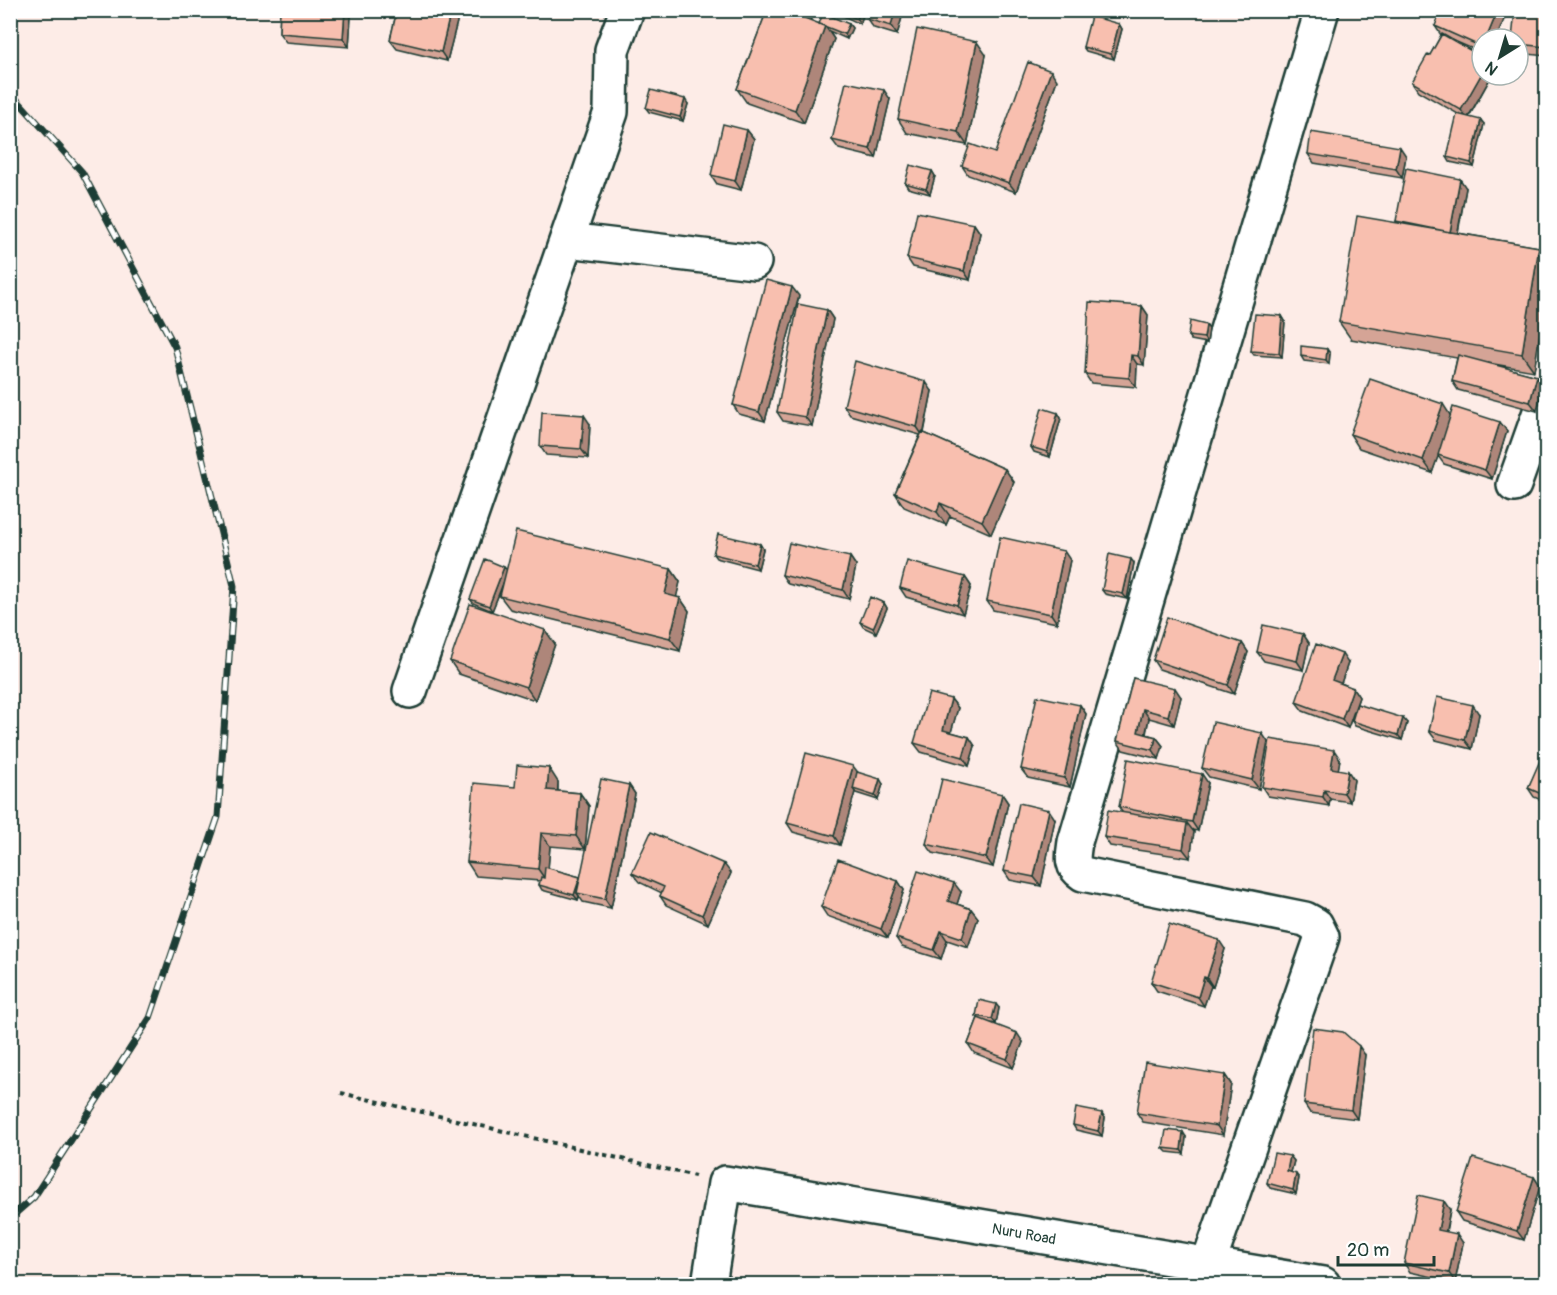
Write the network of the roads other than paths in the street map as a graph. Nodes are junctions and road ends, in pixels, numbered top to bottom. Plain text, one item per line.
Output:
1 (627, 10) edge
2 (1322, 10) edge
3 (567, 240) junction
4 (754, 261) dead end
5 (1546, 395) edge
6 (1514, 485) dead end
7 (411, 691) dead end
8 (1208, 1265) junction
9 (709, 1284) edge
10 (1323, 1284) edge

1 - 3 street
2 - 8 street
3 - 4 street
3 - 7 street
5 - 6 street
8 - 9 street, Nuru Road
8 - 10 street, Nuru Road

